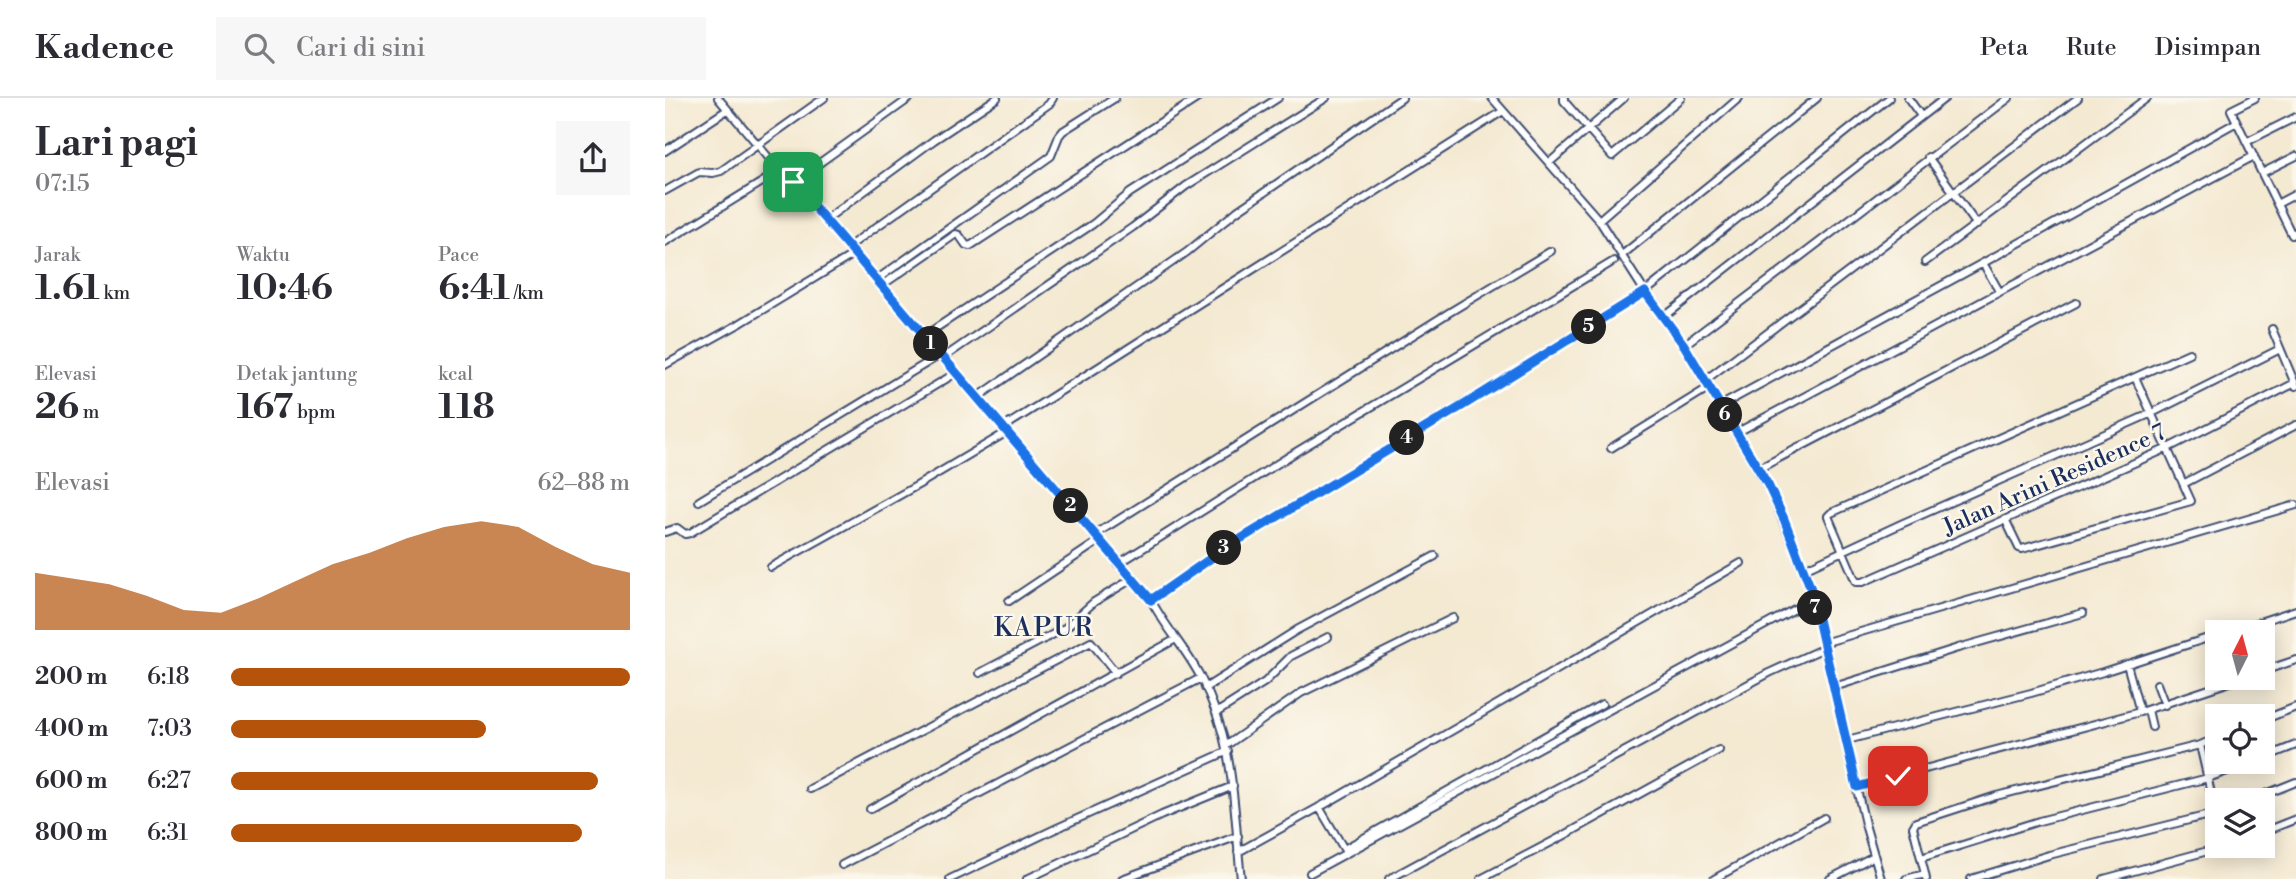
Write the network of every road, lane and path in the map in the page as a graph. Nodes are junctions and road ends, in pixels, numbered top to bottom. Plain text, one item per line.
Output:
1 (717, 98) edge
2 (824, 98) edge
3 (911, 98) edge
4 (997, 98) edge
5 (1052, 98) edge
6 (1115, 98) edge
7 (1198, 98) edge
8 (1278, 98) edge
9 (1326, 98) edge
10 (1402, 98) edge
11 (1492, 98) edge
12 (1564, 98) edge
13 (1624, 98) edge
14 (1681, 98) edge
15 (1739, 98) edge
16 (1818, 98) edge
17 (1889, 98) edge
18 (1908, 98) edge
19 (1945, 98) edge
20 (2009, 98) edge
21 (2078, 98) edge
22 (2147, 98) edge
23 (2255, 98) edge
24 (727, 110) junction
25 (1503, 111) junction
26 (1920, 116) junction
27 (2296, 117) edge
28 (2237, 122) junction
29 (1588, 128) junction
30 (2246, 142) junction
31 (758, 145) junction
32 (665, 151) edge
33 (2253, 156) junction
34 (2296, 156) edge
35 (1928, 158) junction
36 (1550, 162) junction
37 (780, 171) junction
38 (2262, 173) junction
39 (793, 182) junction
40 (665, 191) edge
41 (1954, 192) junction
42 (2296, 194) edge
43 (2277, 204) junction
44 (825, 220) junction
45 (1599, 220) junction
46 (1977, 225) junction
47 (2296, 232) edge
48 (665, 242) edge
49 (848, 247) junction
50 (1551, 251) dead end
51 (854, 254) junction
52 (1622, 255) junction
53 (1614, 261) dead end
54 (1925, 262) dead end
55 (1983, 263) junction
56 (879, 283) junction
57 (1999, 291) junction
58 (1645, 292) junction
59 (2076, 303) dead end
60 (1664, 317) junction
61 (2272, 329) dead end
62 (924, 336) junction
63 (1684, 345) junction
64 (2280, 349) junction
65 (2189, 353) dead end
66 (941, 356) junction
67 (665, 365) edge
68 (956, 373) junction
69 (2135, 377) junction
70 (1703, 381) junction
71 (2295, 385) edge
72 (1708, 388) junction
73 (978, 397) junction
74 (1720, 406) junction
75 (2152, 413) junction
76 (2296, 425) edge
77 (1005, 430) junction
78 (1736, 433) junction
79 (1611, 448) dead end
80 (2168, 448) junction
81 (1758, 470) junction
82 (2185, 483) junction
83 (699, 501) dead end
84 (2296, 505) edge
85 (2005, 520) junction
86 (665, 532) edge
87 (1096, 538) junction
88 (1843, 550) junction
89 (1435, 556) dead end
90 (1741, 563) dead end
91 (1118, 564) junction
92 (771, 567) dead end
93 (1804, 569) junction
94 (1132, 579) junction
95 (1813, 599) junction
96 (1151, 600) junction
97 (1009, 601) dead end
98 (2296, 610) edge
99 (2083, 613) dead end
100 (1453, 618) dead end
101 (2266, 620) edge
102 (1328, 637) dead end
103 (1176, 639) junction
104 (2205, 639) edge
105 (1823, 645) junction
106 (2296, 660) edge
107 (2127, 664) junction
108 (2275, 667) edge
109 (981, 673) dead end
110 (1116, 673) junction
111 (1201, 678) junction
112 (2157, 684) dead end
113 (1834, 687) junction
114 (1205, 688) junction
115 (2208, 690) edge
116 (1602, 704) dead end
117 (2165, 705) junction
118 (2296, 707) edge
119 (2144, 711) junction
120 (1216, 713) junction
121 (2275, 715) edge
122 (2152, 727) dead end
123 (1847, 740) junction
124 (2205, 743) edge
125 (2200, 745) junction
126 (2296, 745) edge
127 (1227, 748) junction
128 (1719, 750) dead end
129 (2275, 753) edge
130 (2219, 774) edge
131 (2208, 778) junction
132 (2296, 782) edge
133 (1233, 786) junction
134 (1857, 787) junction
135 (2210, 788) edge
136 (810, 789) dead end
137 (2275, 790) edge
138 (1319, 807) junction
139 (870, 809) dead end
140 (1825, 818) dead end
141 (2205, 818) edge
142 (2296, 819) edge
143 (2275, 827) edge
144 (1238, 836) junction
145 (1238, 852) junction
146 (2205, 852) edge
147 (1874, 856) junction
148 (1921, 858) junction
149 (842, 865) dead end
150 (1310, 873) dead end
151 (1926, 876) edge
152 (950, 879) edge
153 (1027, 879) edge
154 (1122, 879) edge
155 (1241, 879) edge
156 (1388, 879) edge
157 (1481, 879) edge
158 (1714, 879) edge
159 (1830, 879) edge
160 (1881, 879) edge
161 (1906, 879) edge
162 (1971, 879) edge
163 (2104, 879) edge

1 - 24 street
2 - 31 street
3 - 39 street
4 - 44 street
5 - 49 street
6 - 56 street
7 - 56 street
8 - 62 street
9 - 66 street
10 - 73 street
11 - 25 street
12 - 29 street
13 - 29 street
14 - 29 street
15 - 45 street
16 - 52 street
17 - 58 street
18 - 26 street
19 - 26 street
20 - 35 street
21 - 41 street
22 - 46 street
23 - 28 street
24 - 31 street
24 - 32 street
25 - 36 street
25 - 77 street
26 - 60 street
27 - 30 street
28 - 30 street
28 - 55 street
29 - 36 street
30 - 33 street
31 - 37 street
31 - 40 street
33 - 38 street
33 - 57 street
34 - 38 street
35 - 41 street
35 - 63 street
36 - 45 street
37 - 39 street
37 - 48 street
38 - 43 street
39 - 44 street
41 - 46 street
41 - 70 street
42 - 43 street
43 - 47 street
44 - 49 street
45 - 52 street
46 - 54 street
49 - 51 street
50 - 87 street
51 - 56 street
51 - 67 street
52 - 58 street
53 - 91 street
55 - 57 street
55 - 74 street
56 - 62 street
57 - 78 street
58 - 60 street
58 - 96 street
59 - 81 street
60 - 63 street
61 - 64 street
62 - 66 street
63 - 70 street
64 - 71 street
64 - 75 street, Jalan Arini Residence 7
65 - 69 street, Jalan Arini Residence 7
66 - 68 street
66 - 83 street
68 - 73 street
68 - 86 street
69 - 75 street
69 - 88 street, Jalan Arini Residence 7
70 - 72 street
71 - 80 street, Jalan Arini Residence 7
72 - 74 street
72 - 79 street
73 - 77 street
74 - 78 street
75 - 80 street
75 - 88 street, Jalan Arini Residence 7
76 - 82 street
77 - 87 street
77 - 92 street
78 - 81 street
80 - 82 street
80 - 85 street, Jalan Arini Residence 7
81 - 93 street
82 - 85 street
84 - 105 street
85 - 88 street, Jalan Arini Residence 7
87 - 91 street
87 - 97 street
88 - 93 street, Jalan Arini Residence 7
89 - 114 street
90 - 138 street
91 - 94 street
93 - 95 street
94 - 96 street
94 - 109 street
95 - 105 street
95 - 150 street
96 - 103 street
98 - 101 street
99 - 113 street
100 - 127 street
102 - 120 street
103 - 110 street
103 - 111 street
104 - 107 street
105 - 113 street
105 - 156 street
106 - 108 street
107 - 119 street
107 - 123 street
110 - 136 street
110 - 139 street
111 - 114 street
111 - 149 street
112 - 117 street
113 - 123 street
114 - 120 street
115 - 117 street
116 - 138 street
117 - 119 street
118 - 121 street
119 - 122 street
119 - 134 street
120 - 127 street
123 - 134 street
124 - 125 street
125 - 131 street
125 - 148 street
126 - 129 street
127 - 133 street
127 - 152 street
128 - 157 street
130 - 131 street
131 - 135 street
131 - 148 street
132 - 137 street
133 - 144 street
133 - 153 street
134 - 147 street
138 - 145 street
140 - 158 street
141 - 162 street
142 - 143 street
144 - 145 street
144 - 154 street
145 - 155 street
146 - 163 street
147 - 159 street
147 - 160 street
148 - 151 street
151 - 161 street

